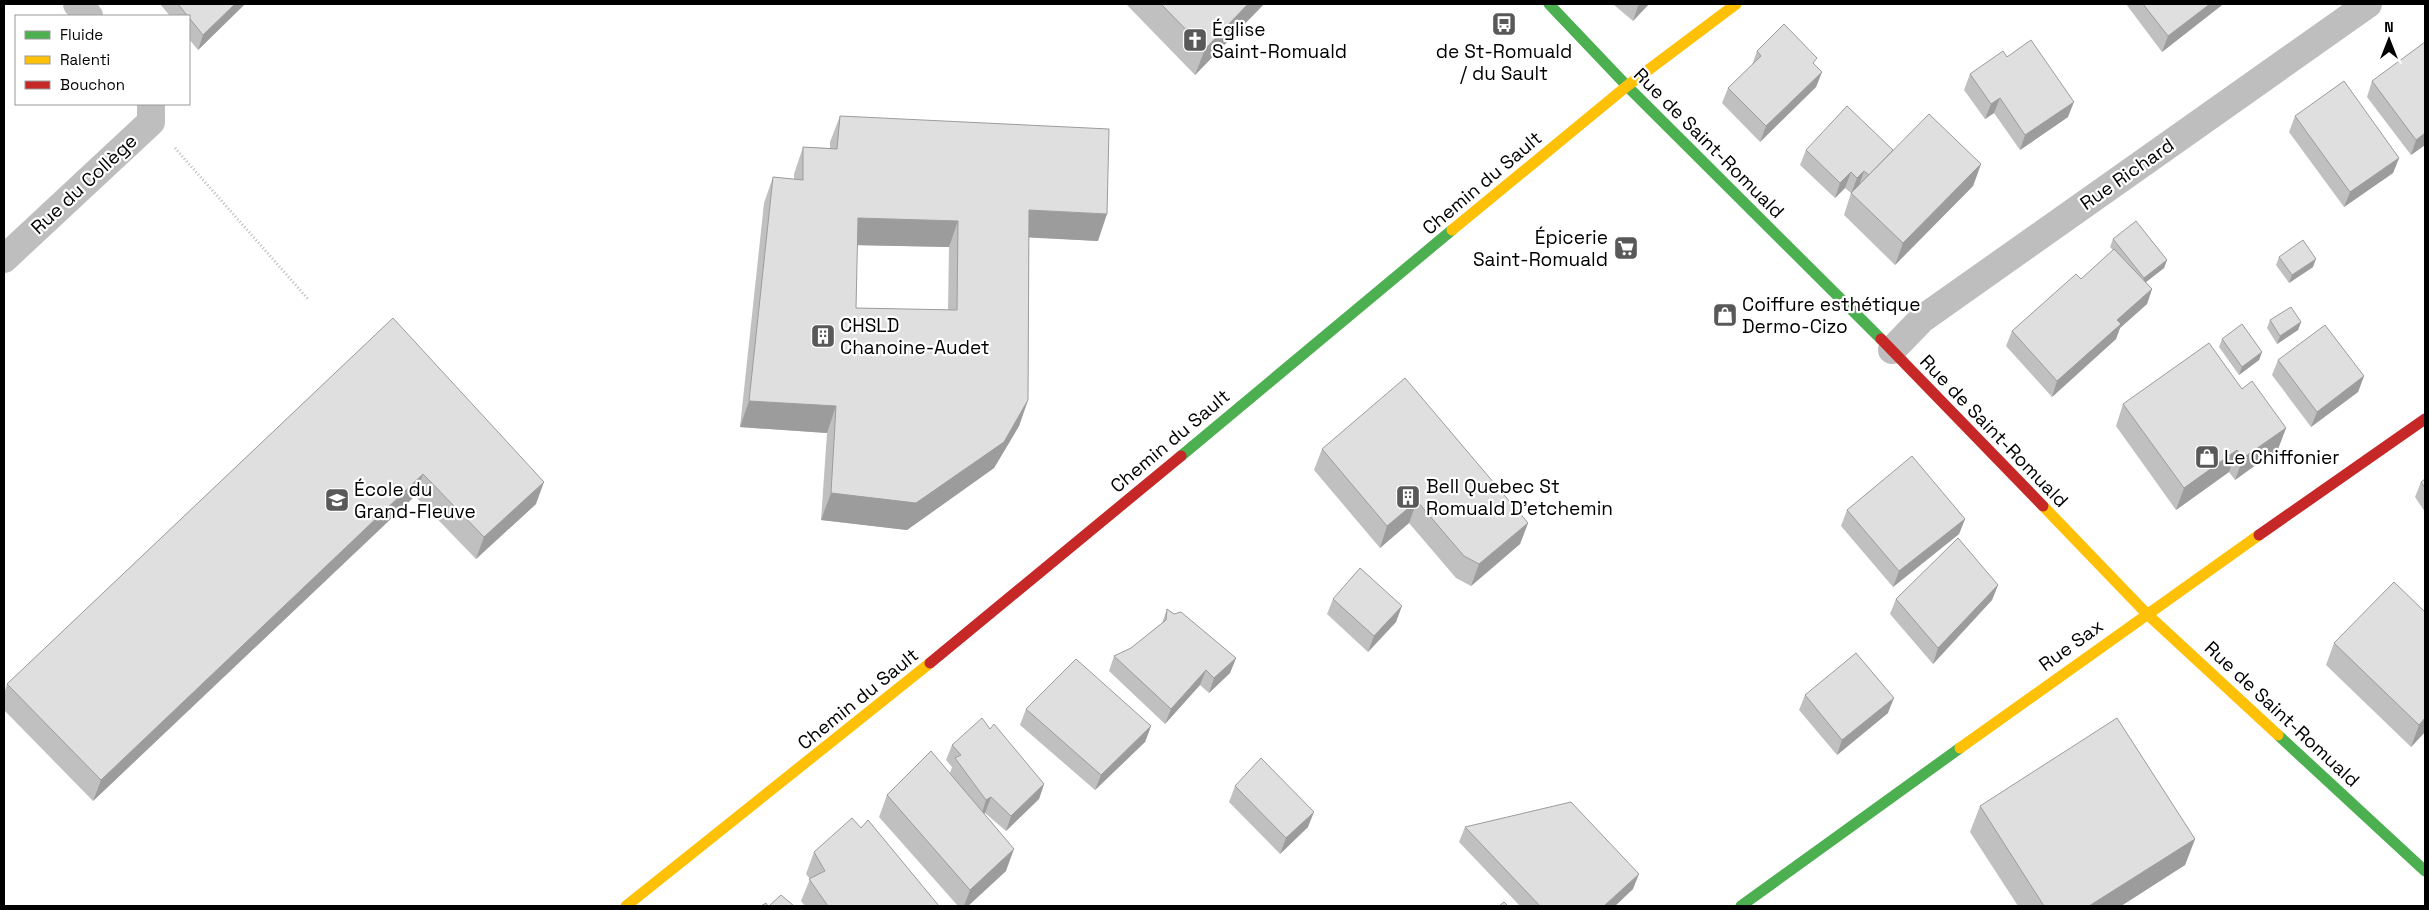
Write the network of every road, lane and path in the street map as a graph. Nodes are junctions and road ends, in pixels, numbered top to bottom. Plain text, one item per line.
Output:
1 (77, 4) edge
2 (1549, 4) edge
3 (1736, 4) edge
4 (2368, 4) edge
5 (88, 15) edge
6 (1627, 86) junction
7 (151, 113) edge
8 (4, 259) edge
9 (308, 299) dead end
10 (1892, 350) junction
11 (2425, 419) edge
12 (2146, 613) junction
13 (2425, 871) edge
14 (626, 906) edge
15 (1741, 906) edge

1 - 5 street
2 - 6 street, Rue de Saint-Romuald
3 - 6 street, Chemin du Sault
4 - 10 street, Rue Richard
6 - 10 street, Rue de Saint-Romuald
6 - 14 street, Chemin du Sault
7 - 8 street, Rue du Collège
7 - 9 path
10 - 12 street, Rue de Saint-Romuald
11 - 12 street, Rue Sax
12 - 13 street, Rue de Saint-Romuald
12 - 15 street, Rue Sax

